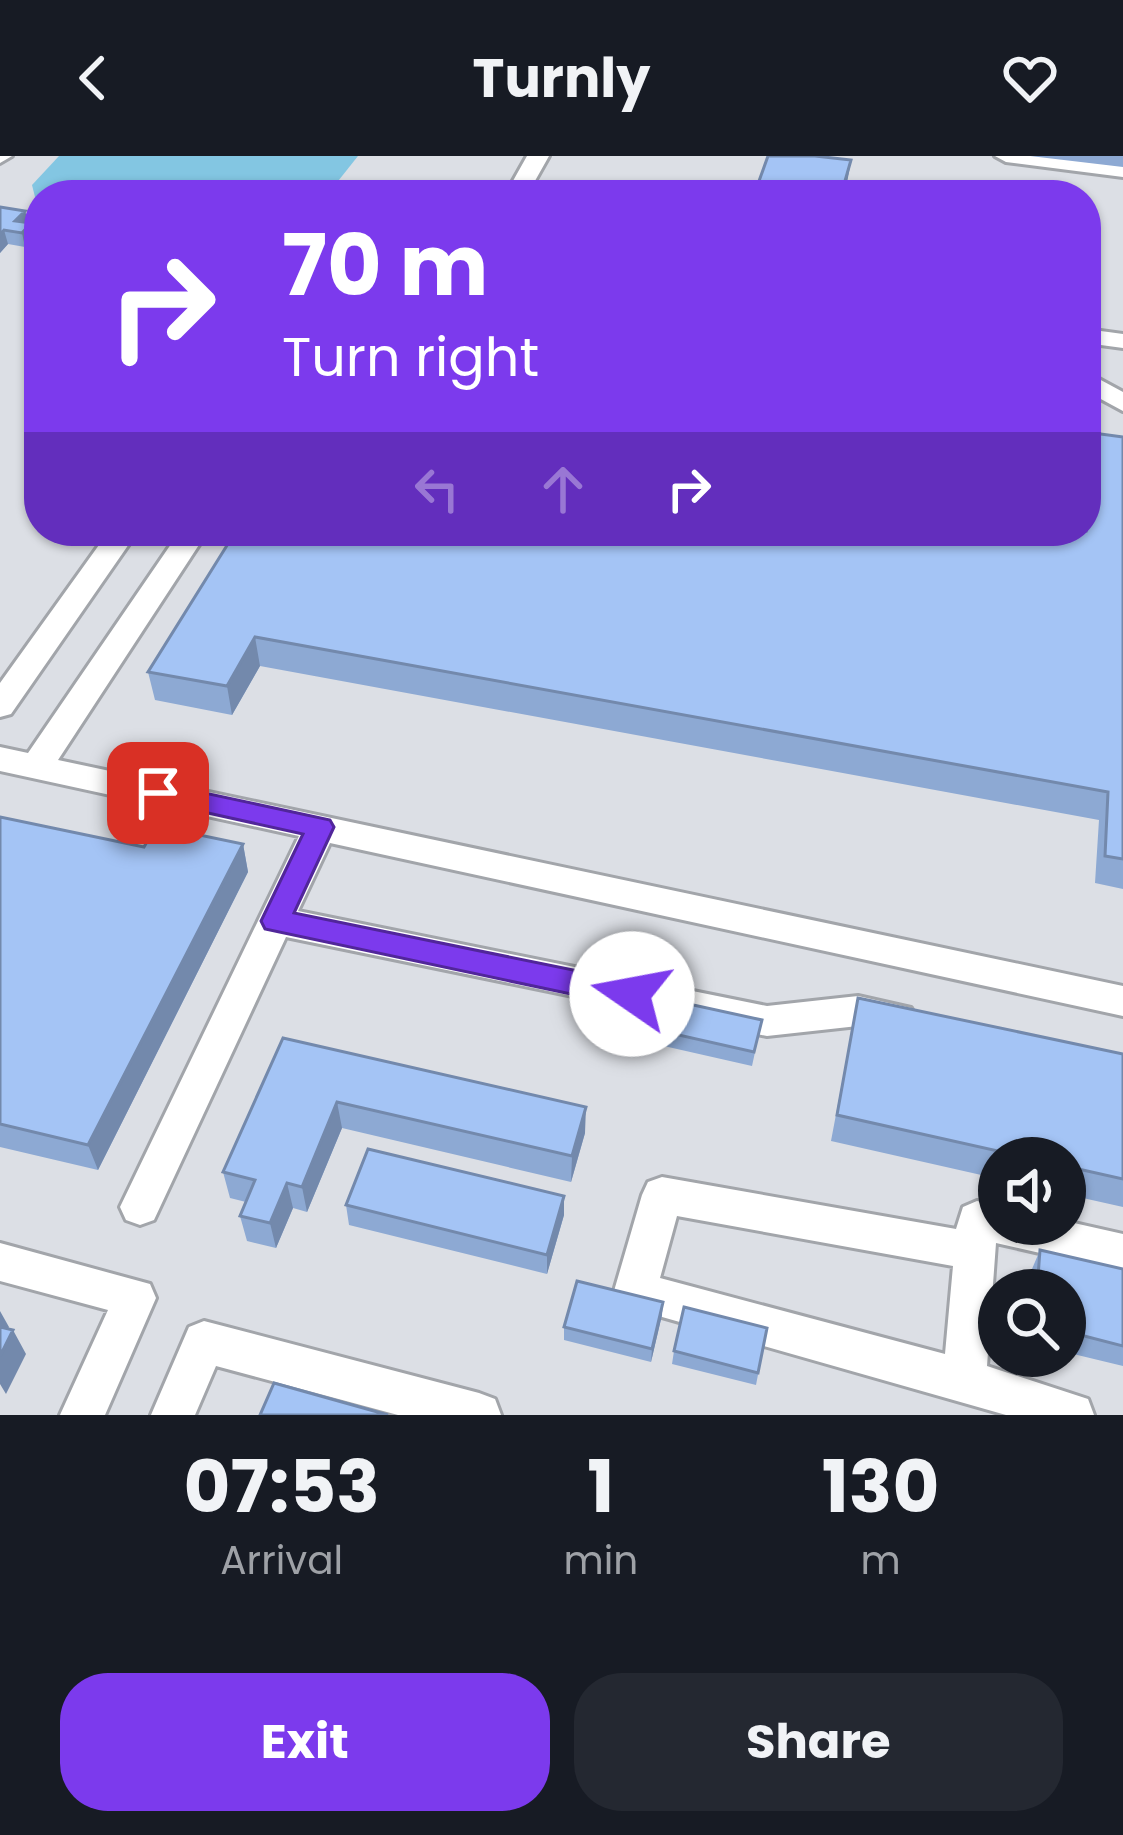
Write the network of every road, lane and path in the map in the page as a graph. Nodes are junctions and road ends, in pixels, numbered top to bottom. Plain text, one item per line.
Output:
1 (1006, 156) edge
2 (1123, 170) edge
3 (113, 546) edge
4 (184, 546) edge
5 (0, 706) edge
6 (0, 759) edge
7 (37, 766) junction
8 (320, 827) junction
9 (276, 921) junction
10 (1123, 1001) edge
11 (924, 1025) edge
12 (140, 1207) dead end
13 (975, 1250) junction
14 (1123, 1252) edge
15 (0, 1262) edge
16 (964, 1380) junction
17 (82, 1415) edge
18 (173, 1415) edge
19 (479, 1415) edge
20 (1072, 1415) edge

1 - 2 street
3 - 5 street
4 - 7 street
6 - 7 street
7 - 8 street
8 - 9 street
8 - 10 street
9 - 11 street
9 - 12 street
13 - 14 street
13 - 16 street
13 - 16 street
15 - 17 street
16 - 20 street
18 - 19 street

